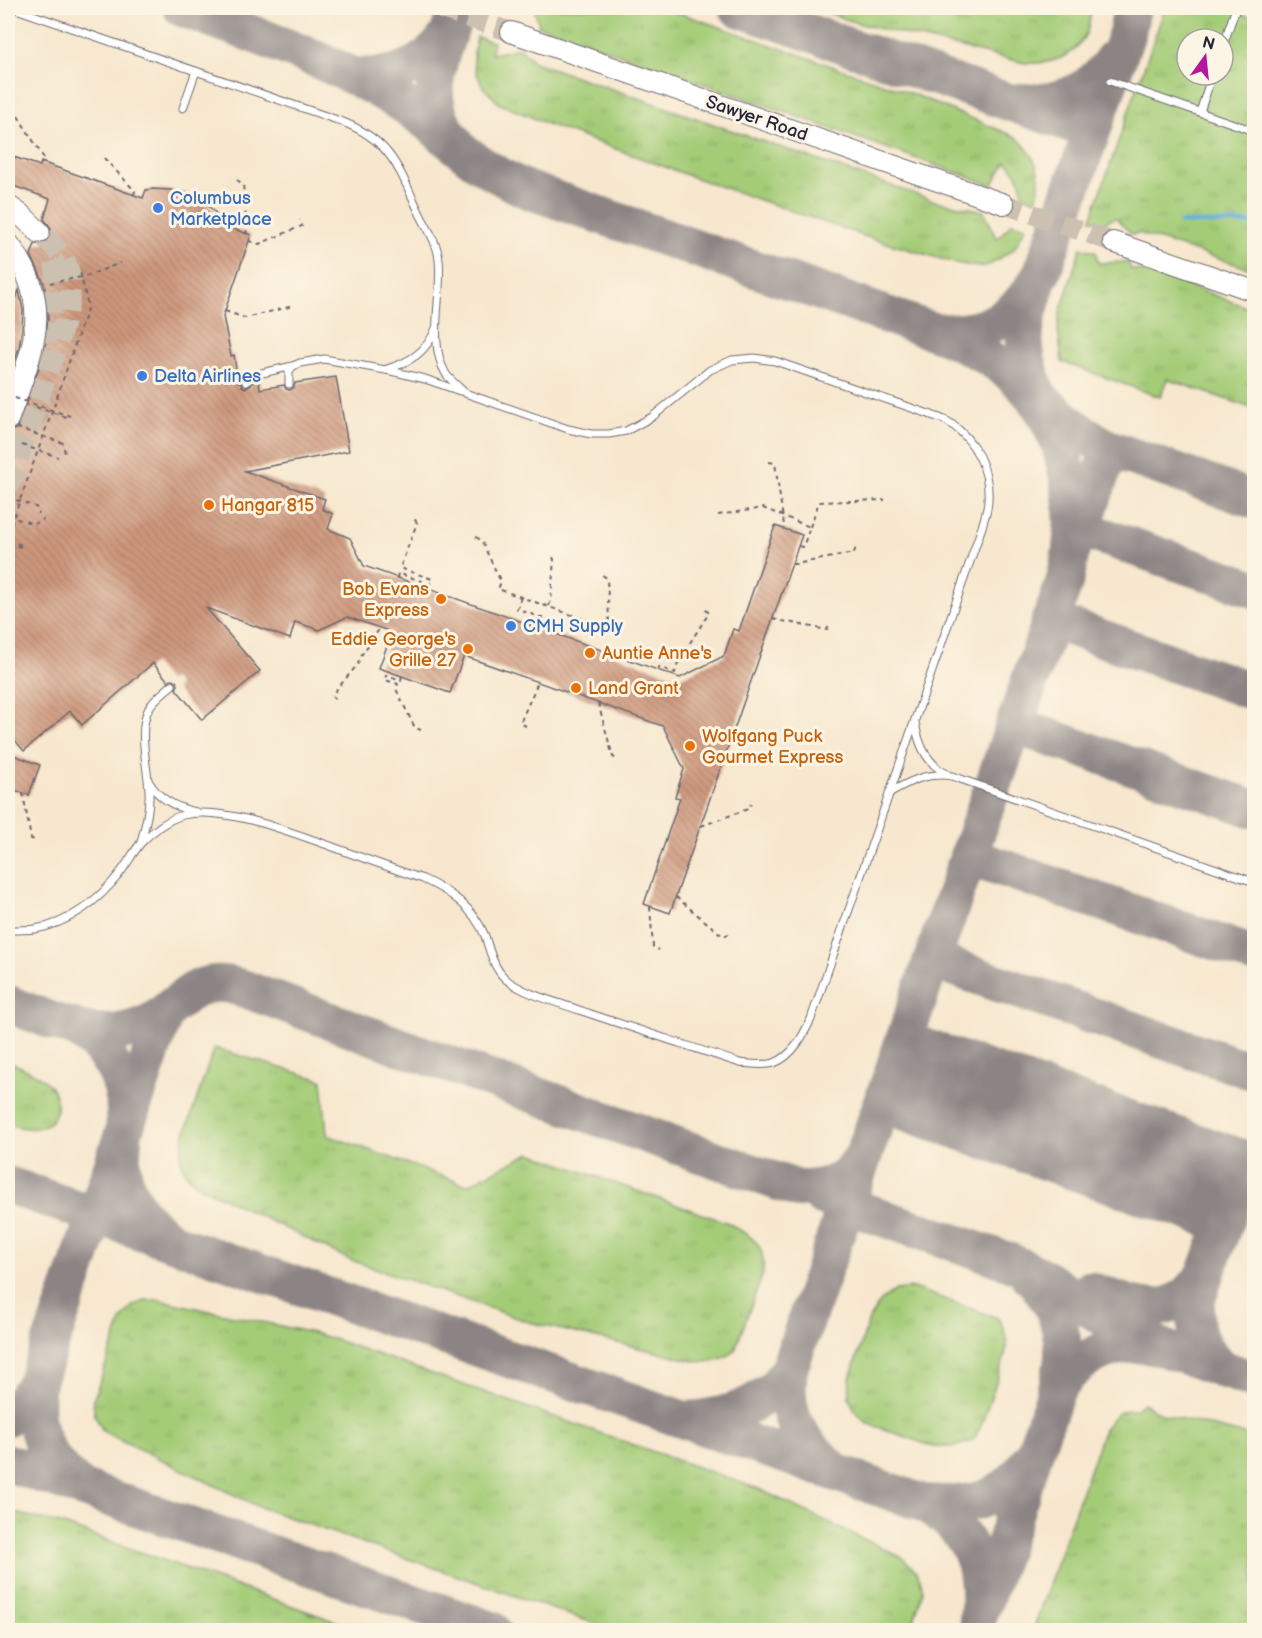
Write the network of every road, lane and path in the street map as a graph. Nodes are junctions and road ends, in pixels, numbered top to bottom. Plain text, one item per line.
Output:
1 (13, 8) edge
2 (1234, 11) dead end
3 (1229, 27) edge
4 (511, 32) tunnel mouth
5 (196, 71) junction
6 (1110, 81) dead end
7 (1208, 87) edge
8 (183, 108) dead end
9 (1200, 112) junction
10 (18, 116) dead end
11 (1254, 131) edge
12 (104, 158) dead end
13 (44, 163) dead end
14 (237, 180) dead end
15 (134, 194) dead end
16 (1004, 204) tunnel mouth
17 (8, 206) edge
18 (300, 220) dead end
19 (39, 232) tunnel mouth
20 (246, 234) dead end
21 (249, 241) dead end
22 (1113, 242) tunnel mouth
23 (8, 243) edge
24 (120, 263) dead end
25 (80, 271) dead end
26 (29, 279) junction
27 (1254, 291) edge
28 (293, 306) dead end
29 (225, 311) dead end
30 (438, 320) junction
31 (293, 366) junction
32 (382, 370) junction
33 (246, 382) dead end
34 (289, 384) dead end
35 (465, 393) junction
36 (15, 398) junction
37 (36, 407) dead end
38 (52, 412) junction
39 (8, 419) edge
40 (8, 424) edge
41 (22, 445) dead end
42 (38, 450) junction
43 (65, 454) dead end
44 (58, 457) dead end
45 (769, 462) dead end
46 (8, 497) edge
47 (885, 500) dead end
48 (20, 501) junction
49 (39, 514) dead end
50 (718, 515) dead end
51 (8, 516) edge
52 (414, 518) dead end
53 (44, 519) dead end
54 (810, 527) junction
55 (783, 528) dead end
56 (8, 533) edge
57 (476, 537) dead end
58 (8, 542) edge
59 (798, 546) dead end
60 (25, 547) dead end
61 (856, 547) dead end
62 (549, 554) dead end
63 (792, 564) dead end
64 (602, 575) dead end
65 (397, 578) dead end
66 (521, 596) junction
67 (549, 606) junction
68 (704, 608) dead end
69 (773, 619) dead end
70 (830, 624) dead end
71 (380, 628) dead end
72 (553, 633) dead end
73 (658, 670) dead end
74 (402, 676) dead end
75 (538, 682) dead end
76 (172, 685) dead end
77 (335, 699) dead end
78 (598, 703) dead end
79 (915, 720) junction
80 (526, 726) dead end
81 (421, 730) dead end
82 (620, 760) dead end
83 (952, 776) junction
84 (149, 782) junction
85 (23, 793) dead end
86 (889, 793) junction
87 (751, 804) dead end
88 (207, 814) junction
89 (701, 826) dead end
90 (37, 840) dead end
91 (141, 842) junction
92 (1254, 882) edge
93 (676, 897) dead end
94 (650, 907) dead end
95 (8, 930) edge
96 (729, 934) dead end
97 (658, 950) dead end

1 - 5 lane
2 - 3 lane
4 - 16 street, Sawyer Road
5 - 8 lane
5 - 30 lane
6 - 9 lane
7 - 9 lane
9 - 11 lane
10 - 13 path
12 - 15 path
14 - 20 path
17 - 19 main road
18 - 21 path
22 - 27 street
23 - 26 main road
24 - 26 path
25 - 38 path
26 - 36 main road
28 - 29 path
30 - 32 lane
30 - 35 lane
31 - 32 lane
31 - 33 lane
31 - 34 lane
32 - 35 lane
35 - 79 lane
36 - 38 path, bridge
36 - 39 main road
37 - 38 path
38 - 42 path
40 - 43 path, bridge
41 - 42 path
42 - 44 path
42 - 48 path
45 - 55 path, bridge
46 - 48 path
47 - 54 path
48 - 49 path
48 - 56 path
50 - 54 path
51 - 53 path, bridge
52 - 65 path
54 - 59 path
57 - 66 path
58 - 60 path
61 - 63 path
62 - 67 path
64 - 67 path
66 - 67 path
66 - 72 path
68 - 73 path
69 - 70 path
71 - 77 path
74 - 81 path
75 - 80 path
76 - 84 lane
78 - 82 path
79 - 83 lane
79 - 86 lane
83 - 86 lane
83 - 92 lane
84 - 88 lane
84 - 91 lane
85 - 90 path
86 - 88 lane
87 - 89 path
88 - 91 lane
91 - 95 lane
93 - 96 path
94 - 97 path

